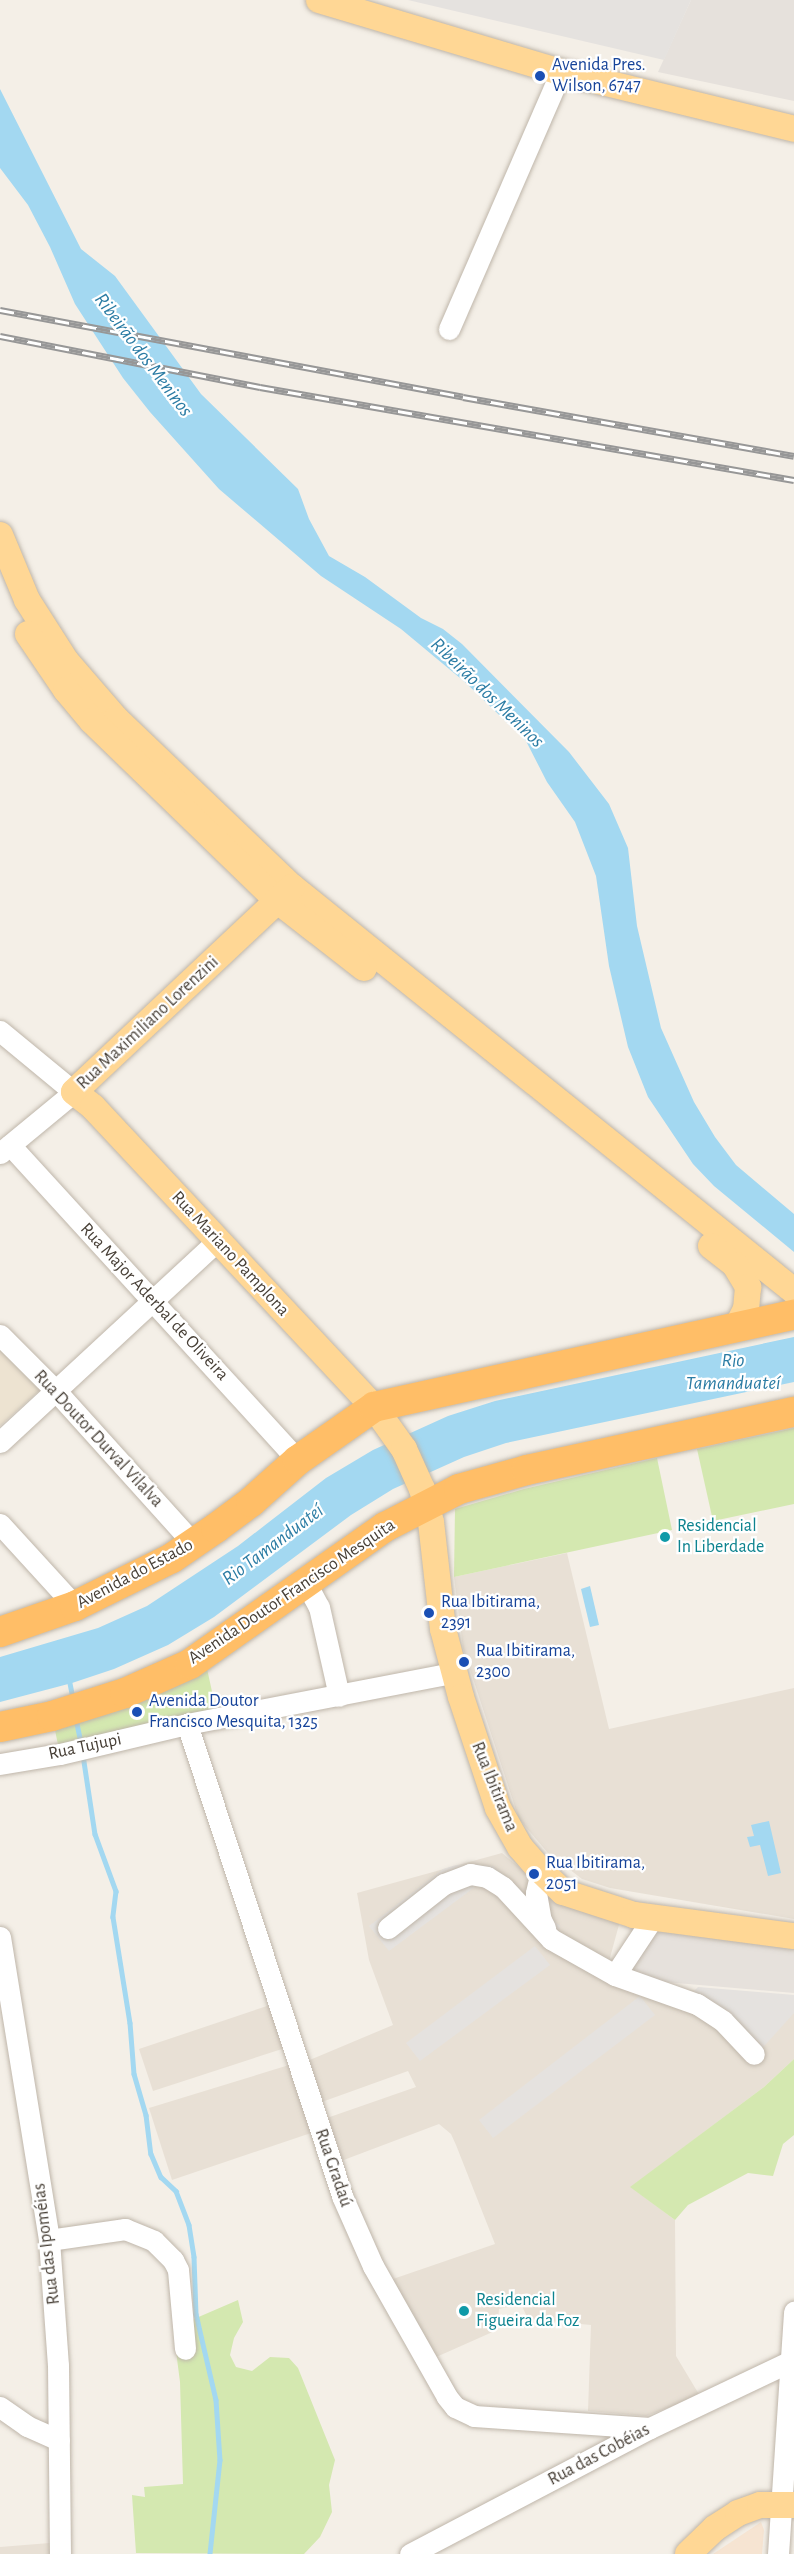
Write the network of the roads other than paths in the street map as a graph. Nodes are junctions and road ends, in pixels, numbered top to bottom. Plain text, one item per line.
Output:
1 (318, 0) edge
2 (561, 72) junction
3 (794, 129) edge
4 (448, 329) dead end
5 (0, 535) edge
6 (0, 580) edge
7 (285, 894) junction
8 (0, 1031) edge
9 (74, 1092) junction
10 (5, 1149) edge
11 (217, 1241) junction
12 (794, 1291) edge
13 (154, 1302) junction
14 (794, 1315) edge
15 (737, 1327) junction
16 (0, 1335) edge
17 (56, 1391) junction
18 (794, 1412) edge
19 (381, 1415) junction
20 (0, 1442) edge
21 (298, 1460) junction
22 (424, 1497) junction
23 (0, 1524) edge
24 (194, 1544) junction
25 (306, 1582) junction
26 (75, 1606) junction
27 (0, 1632) edge
28 (453, 1673) junction
29 (339, 1696) junction
30 (187, 1724) junction
31 (0, 1727) edge
32 (0, 1764) edge
33 (541, 1871) junction
34 (652, 1919) junction
35 (388, 1928) dead end
36 (794, 1936) edge
37 (0, 1937) edge
38 (551, 1939) junction
39 (615, 1976) junction
40 (754, 2054) dead end
41 (49, 2240) junction
42 (794, 2312) edge
43 (185, 2349) dead end
44 (791, 2361) junction
45 (0, 2407) edge
46 (650, 2428) junction
47 (59, 2440) junction
48 (788, 2505) edge
49 (60, 2554) edge
50 (410, 2554) edge
51 (688, 2554) edge
52 (778, 2554) edge

1 - 2 main road
2 - 3 main road
2 - 4 street
5 - 7 main road
6 - 7 main road
7 - 9 main road, Rua Maximiliano Lorenzini
7 - 12 main road
7 - 15 main road
8 - 9 street, Rua Mariano Pamplona
9 - 10 street, Rua Maximiliano Lorenzini
9 - 11 main road, Rua Mariano Pamplona
10 - 13 street, Rua Major Aderbal de Oliveira
11 - 13 street
11 - 19 main road, Rua Mariano Pamplona
13 - 17 street
13 - 21 street, Rua Major Aderbal de Oliveira
14 - 15 highway
15 - 19 highway
16 - 17 street, Rua Doutor Durval Vilalva
17 - 20 street
17 - 24 street, Rua Doutor Durval Vilalva
18 - 22 highway, Avenida Doutor Francisco Mesquita
19 - 21 highway, Avenida do Estado
19 - 22 main road, Rua Mariano Pamplona
21 - 24 highway, Avenida do Estado
22 - 25 highway, Avenida Doutor Francisco Mesquita
22 - 28 main road, Rua Ibitirama
23 - 26 street
24 - 26 highway, Avenida do Estado
25 - 29 street
25 - 31 highway, Avenida Doutor Francisco Mesquita
26 - 27 highway, Avenida do Estado
28 - 29 street, Rua Tujupi
28 - 33 main road, Rua Ibitirama
29 - 30 street, Rua Tujupi
30 - 32 street, Rua Tujupi
30 - 46 street, Rua Gradaú
33 - 34 main road, Rua Ibitirama
33 - 38 street
34 - 36 main road, Rua Ibitirama
34 - 39 street
35 - 38 street
37 - 41 street, Rua das Ipoméias
38 - 39 street
39 - 40 street
41 - 43 street
41 - 47 street, Rua das Ipoméias
42 - 44 street
44 - 46 street, Rua das Cobéias
44 - 48 street
45 - 47 street
46 - 50 street, Rua das Cobéias
47 - 49 street, Rua das Ipoméias
48 - 51 main road
48 - 52 street

